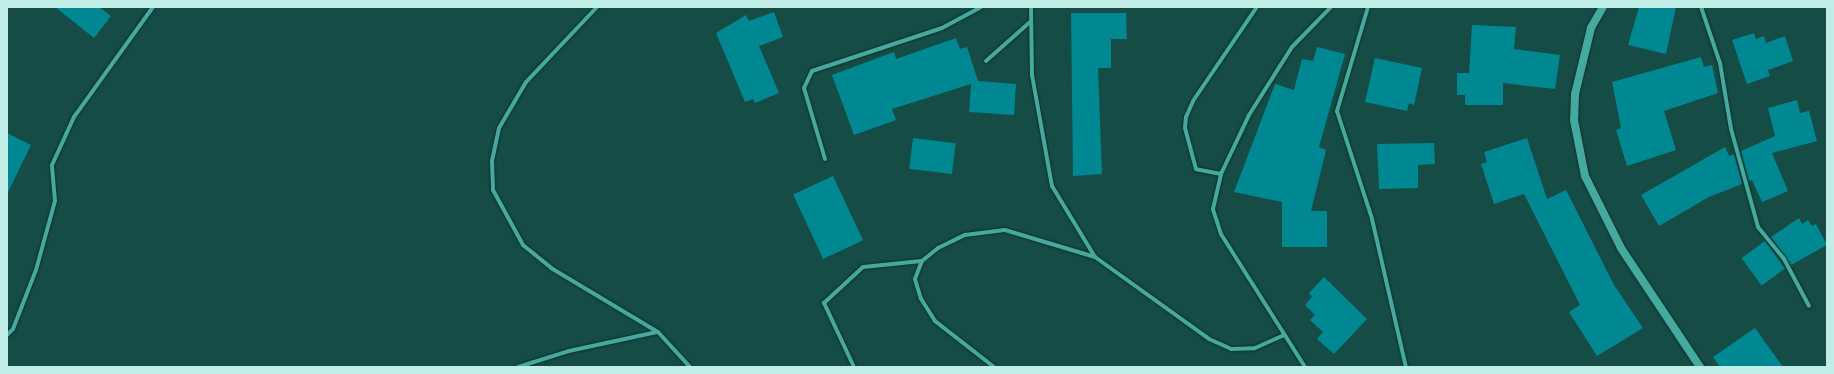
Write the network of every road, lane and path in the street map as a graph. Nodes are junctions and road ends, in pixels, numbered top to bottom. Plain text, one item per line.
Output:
1 (153, 7) edge
2 (597, 7) edge
3 (982, 7) edge
4 (1030, 7) edge
5 (1257, 7) edge
6 (1332, 7) edge
7 (1368, 7) edge
8 (1603, 7) edge
9 (1701, 7) edge
10 (1031, 21) junction
11 (986, 61) dead end
12 (825, 159) dead end
13 (1221, 174) junction
14 (1095, 257) junction
15 (922, 261) junction
16 (1809, 306) dead end
17 (658, 332) junction
18 (7, 335) edge
19 (1284, 335) junction
20 (518, 367) edge
21 (690, 367) edge
22 (854, 367) edge
23 (994, 367) edge
24 (1305, 367) edge
25 (1406, 367) edge
26 (1700, 367) edge

1 - 18 street
2 - 17 street
3 - 12 street
4 - 10 street
5 - 13 street
6 - 13 street
7 - 25 street
8 - 26 street
9 - 16 street
10 - 11 street
10 - 14 street
13 - 19 street
14 - 15 street
14 - 19 street
15 - 22 street
15 - 23 street
17 - 20 street
17 - 21 street
19 - 24 street

